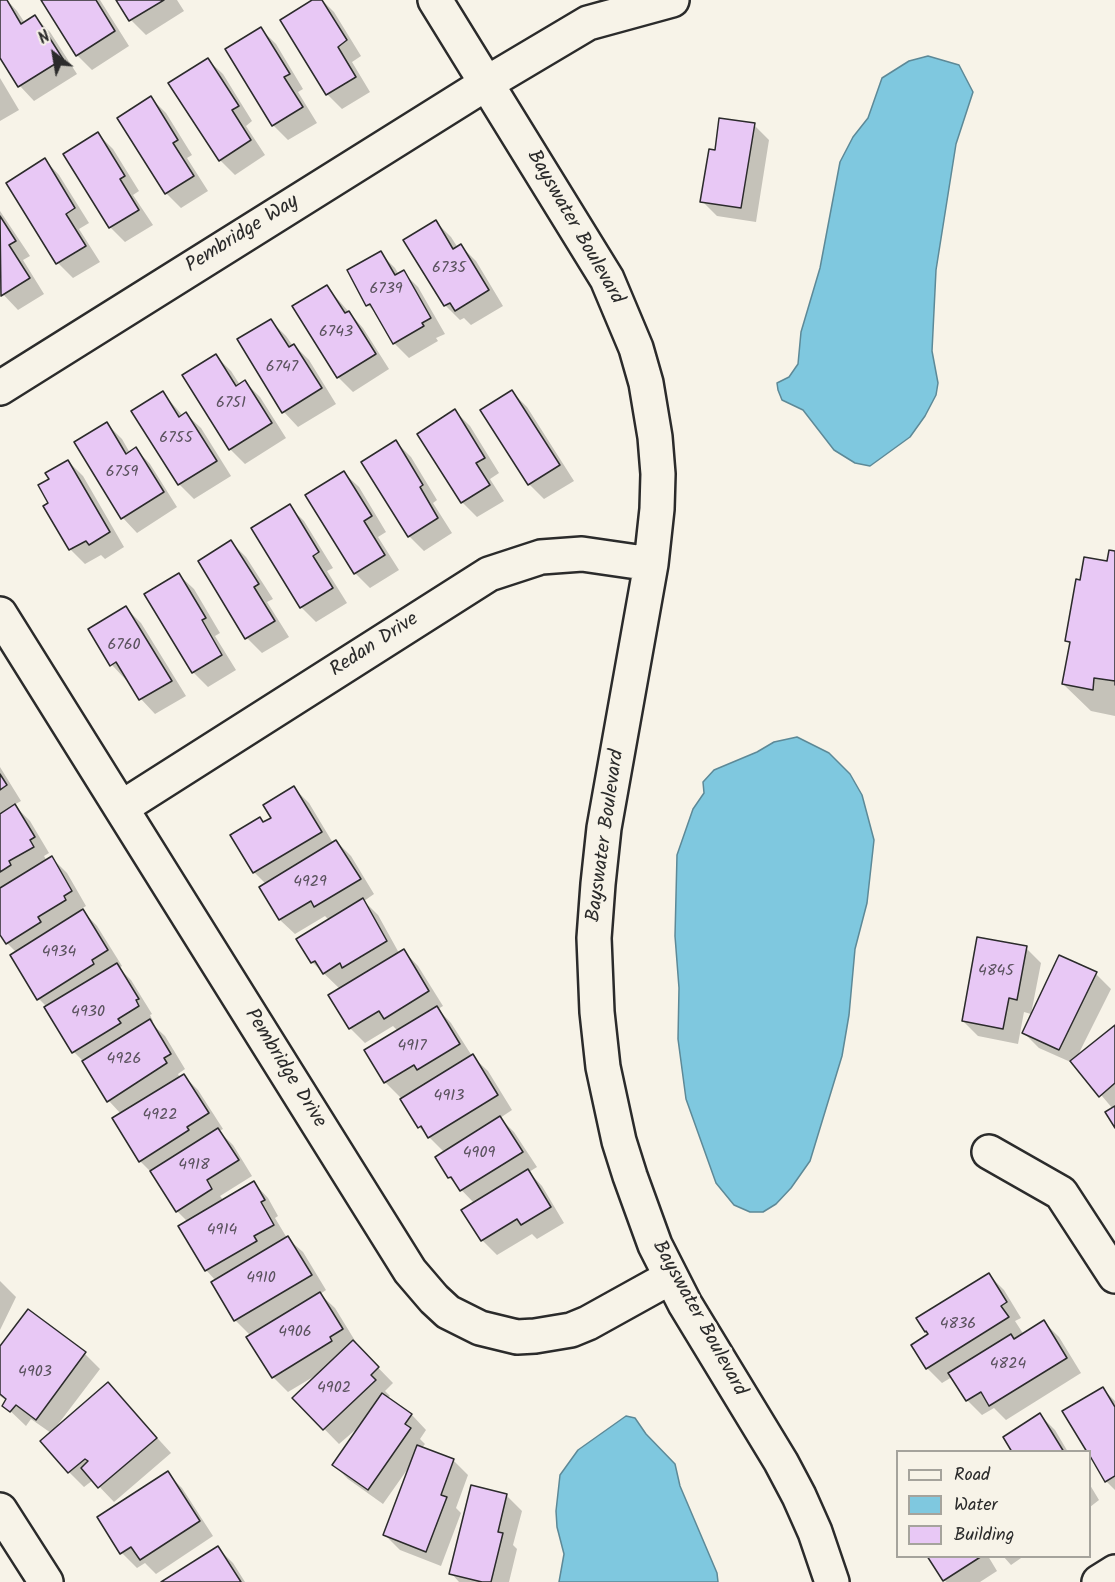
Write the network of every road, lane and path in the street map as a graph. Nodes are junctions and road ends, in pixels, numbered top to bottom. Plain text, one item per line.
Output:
1 (435, 0) edge
2 (672, 0) edge
3 (487, 82) junction
4 (0, 388) edge
5 (651, 564) junction
6 (0, 614) edge
7 (121, 808) junction
8 (989, 1152) dead end
9 (1115, 1276) edge
10 (671, 1277) junction
11 (0, 1510) edge
12 (1115, 1572) edge
13 (46, 1582) edge
14 (832, 1582) edge
15 (1099, 1582) edge

1 - 3 street, Bayswater Boulevard
2 - 3 street, Pembridge Way
3 - 4 street, Pembridge Way
3 - 5 street, Bayswater Boulevard
5 - 7 street, Redan Drive
5 - 10 street, Bayswater Boulevard
6 - 7 street, Pembridge Drive
7 - 10 street, Pembridge Drive
8 - 9 street
10 - 14 street, Bayswater Boulevard
11 - 13 street
12 - 15 street

